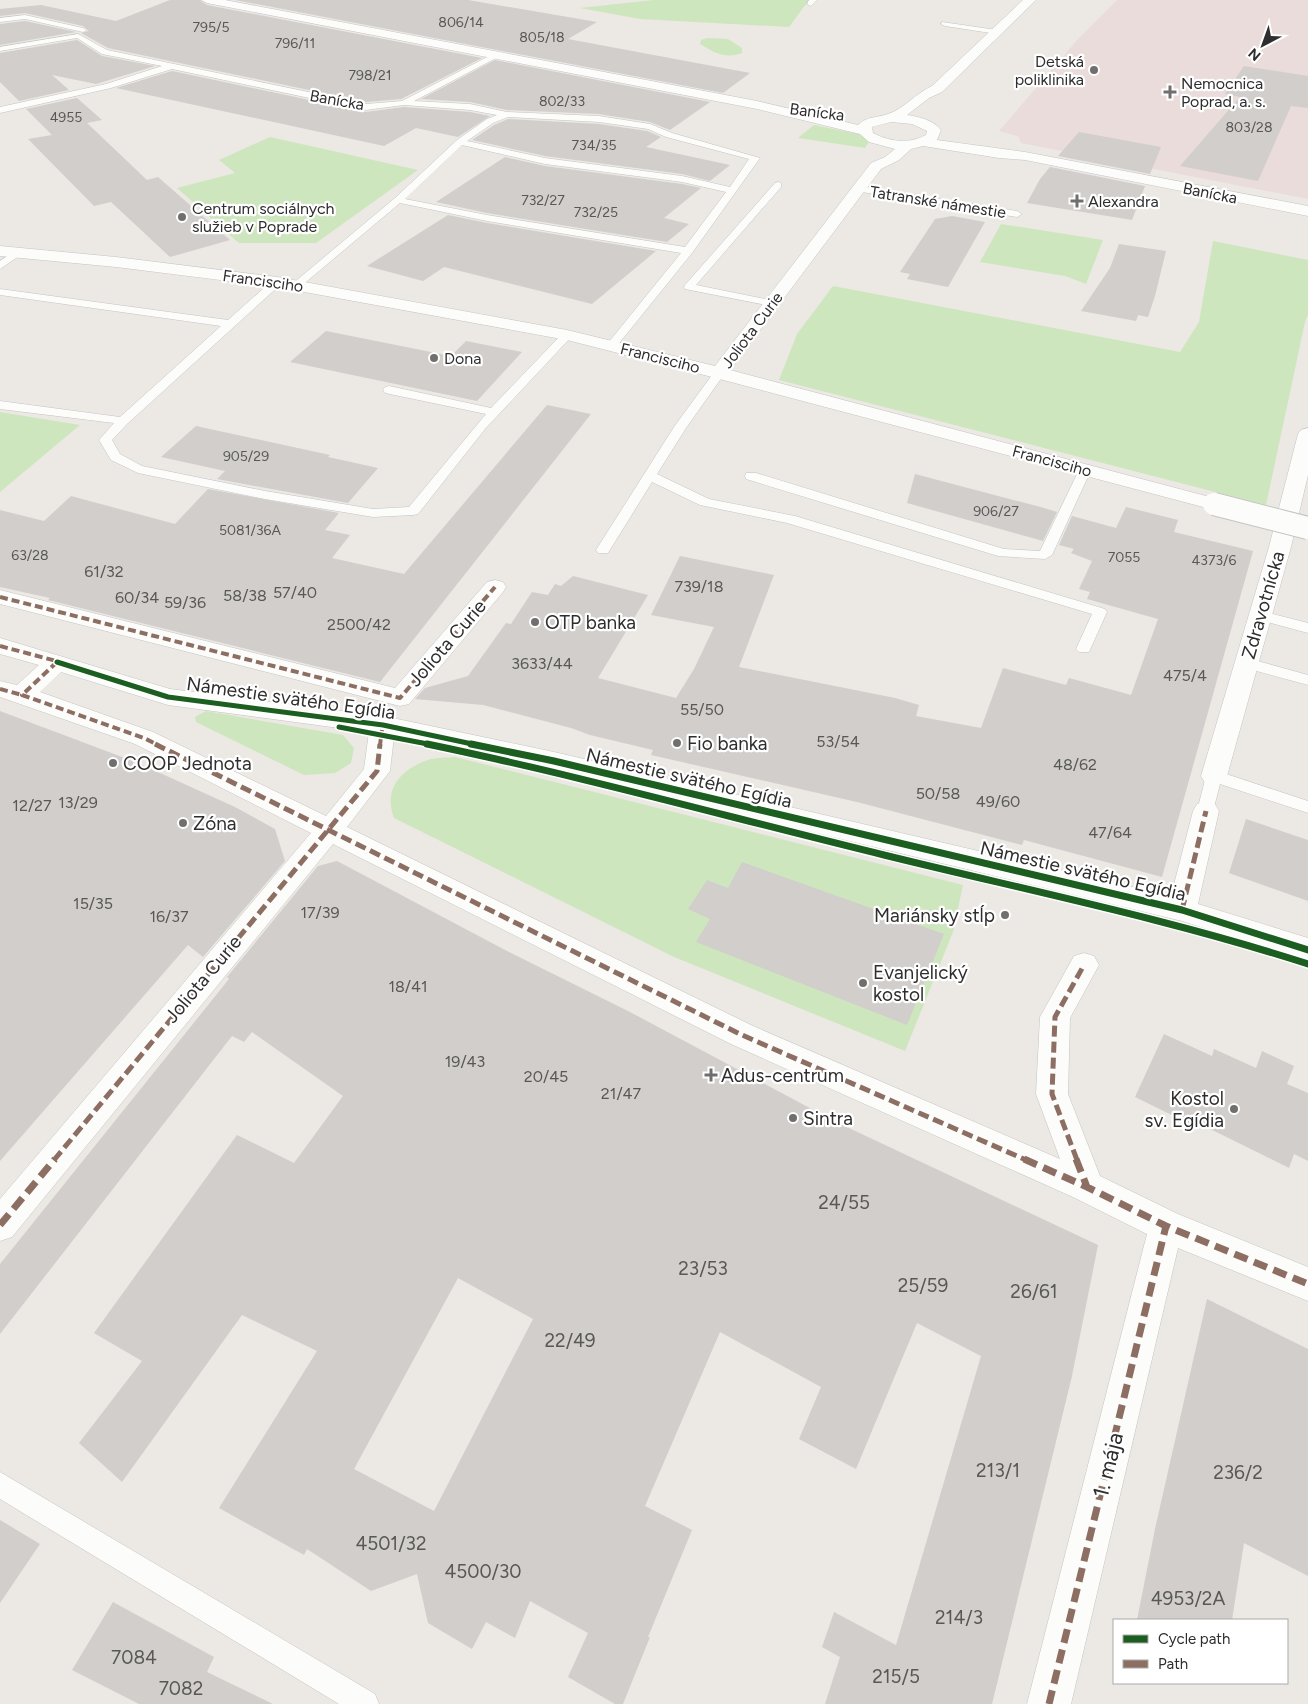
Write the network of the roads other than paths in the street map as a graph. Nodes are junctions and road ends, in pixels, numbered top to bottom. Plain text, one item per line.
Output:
1 (207, 0) edge
2 (1030, 0) edge
3 (0, 20) edge
4 (945, 24) dead end
5 (82, 30) dead end
6 (997, 32) junction
7 (0, 49) edge
8 (496, 55) junction
9 (169, 67) junction
10 (937, 89) junction
11 (404, 103) junction
12 (757, 105) junction
13 (0, 110) edge
14 (506, 114) junction
15 (892, 118) junction
16 (877, 120) junction
17 (929, 126) junction
18 (868, 135) junction
19 (460, 142) junction
20 (916, 143) junction
21 (1025, 156) junction
22 (876, 166) junction
23 (778, 184) dead end
24 (860, 189) junction
25 (732, 190) junction
26 (398, 200) junction
27 (1308, 211) edge
28 (1017, 214) dead end
29 (688, 250) junction
30 (0, 251) edge
31 (18, 252) junction
32 (0, 266) edge
33 (277, 282) junction
34 (296, 285) junction
35 (0, 292) edge
36 (772, 303) junction
37 (230, 324) junction
38 (567, 335) junction
39 (612, 345) junction
40 (720, 372) junction
41 (388, 390) dead end
42 (0, 405) edge
43 (494, 412) junction
44 (123, 421) junction
45 (1308, 434) edge
46 (1084, 470) junction
47 (651, 476) junction
48 (751, 476) dead end
49 (1308, 528) edge
50 (603, 550) dead end
51 (495, 587) dead end
52 (0, 597) edge
53 (1260, 616) junction
54 (1308, 628) edge
55 (0, 646) edge
56 (1084, 649) dead end
57 (57, 662) junction
58 (1247, 663) junction
59 (1308, 680) edge
60 (11, 692) edge
61 (383, 725) junction
62 (1214, 776) junction
63 (1308, 807) edge
64 (1206, 811) joint
65 (329, 831) junction
66 (1182, 910) junction
67 (1308, 950) edge
68 (1084, 965) dead end
69 (1087, 1187) junction
70 (0, 1225) edge
71 (1166, 1226) junction
72 (1308, 1284) edge
73 (0, 1485) edge
74 (365, 1704) edge
75 (1049, 1704) edge

1 - 8 street, Banícka
2 - 6 street
3 - 5 lane
4 - 6 lane
6 - 10 street
7 - 9 lane, Banícka
8 - 11 lane, Banícka
8 - 12 street, Banícka
9 - 11 lane, Banícka
9 - 13 lane, Banícka
10 - 15 street
10 - 17 street
11 - 14 lane
12 - 16 street, Banícka
12 - 18 street, Banícka
14 - 19 lane
14 - 25 lane
15 - 16 street, Banícka
15 - 17 street, Banícka
16 - 18 street
17 - 20 street, Joliota Curie
17 - 21 street, Banícka
18 - 20 street, Banícka
18 - 22 street
19 - 25 lane
19 - 26 lane
20 - 21 street, Banícka
20 - 22 street, Joliota Curie
21 - 27 street, Banícka
22 - 24 street, Joliota Curie
23 - 36 lane
24 - 28 lane, Tatranské námestie
24 - 36 street, Joliota Curie
25 - 29 lane
26 - 29 lane
26 - 34 lane
29 - 39 lane
30 - 31 street, Francisciho
31 - 32 lane
31 - 33 street, Francisciho
33 - 34 street, Francisciho
33 - 37 lane
34 - 38 street, Francisciho
35 - 37 lane
36 - 40 street, Joliota Curie
37 - 44 lane
38 - 39 street, Francisciho
38 - 43 lane
39 - 40 street, Francisciho
40 - 46 street, Francisciho
40 - 47 lane, Joliota Curie
41 - 43 lane
42 - 44 lane
43 - 44 lane
45 - 53 street, Zdravotnícka
46 - 48 lane
46 - 49 street, Francisciho, bridge
47 - 50 lane, Joliota Curie
47 - 56 lane
51 - 52 street, Joliota Curie
53 - 54 lane
53 - 58 street, Zdravotnícka
55 - 57 street, Námestie svätého Egídia
57 - 60 street
57 - 61 street, Námestie svätého Egídia
58 - 59 lane
58 - 62 street, Zdravotnícka
60 - 65 street
61 - 65 street, Joliota Curie
61 - 66 street, Námestie svätého Egídia
62 - 63 lane
62 - 64 lane
64 - 66 street
65 - 69 street
65 - 70 street, Joliota Curie
66 - 67 street, Námestie svätého Egídia
68 - 69 street
69 - 71 street
71 - 72 street
71 - 75 street, 1. mája
73 - 74 lane

